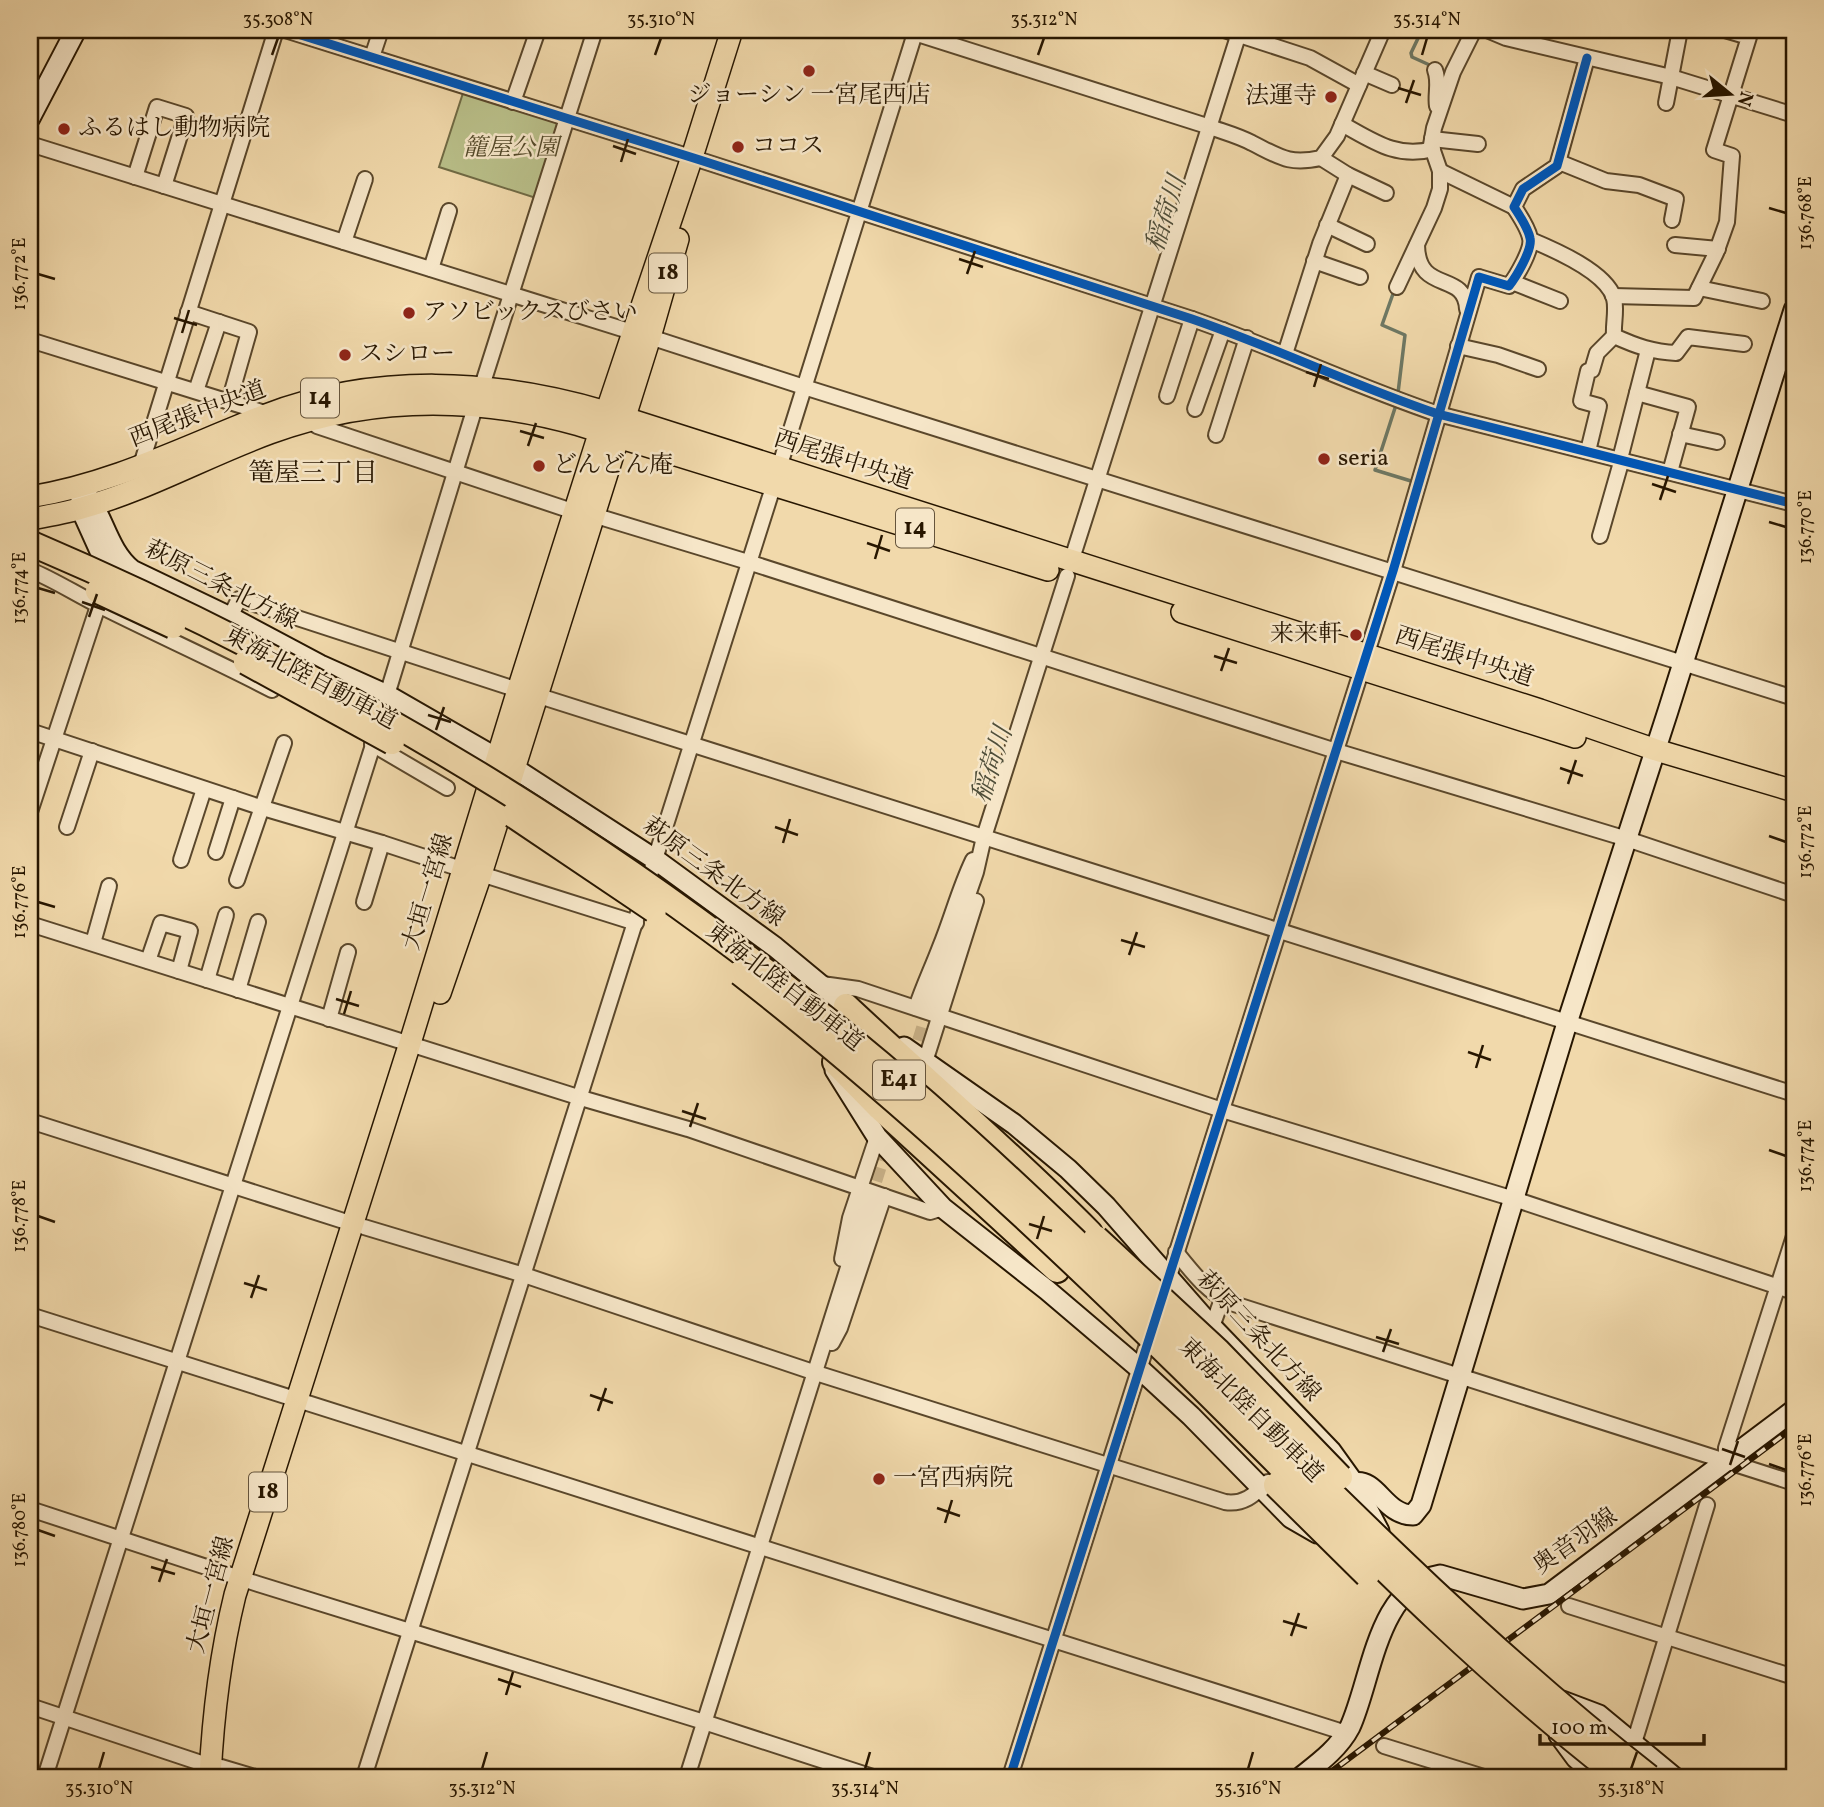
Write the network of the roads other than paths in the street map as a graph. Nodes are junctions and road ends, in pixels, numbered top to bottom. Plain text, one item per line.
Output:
1 (76, 30) edge
2 (276, 30) edge
3 (285, 30) edge
4 (381, 30) edge
5 (538, 30) edge
6 (595, 30) edge
7 (732, 30) edge
8 (741, 30) edge
9 (1383, 30) edge
10 (1474, 30) edge
11 (1487, 30) edge
12 (1680, 30) edge
13 (1725, 30) edge
14 (912, 31) edge
15 (1234, 31) edge
16 (1527, 36) edge
17 (372, 57) junction
18 (1587, 58) junction
19 (1435, 70) dead end
20 (1671, 77) junction
21 (1362, 79) junction
22 (1392, 85) dead end
23 (1731, 95) junction
24 (513, 102) junction
25 (1666, 103) dead end
26 (31, 112) edge
27 (1439, 113) junction
28 (1794, 115) edge
29 (567, 118) junction
30 (1342, 124) junction
31 (1210, 127) junction
32 (30, 144) edge
33 (1433, 144) junction
34 (1478, 144) dead end
35 (1321, 158) junction
36 (696, 159) junction
37 (1559, 162) junction
38 (1440, 171) junction
39 (1348, 175) junction
40 (135, 177) junction
41 (365, 179) dead end
42 (164, 186) junction
43 (1386, 193) dead end
44 (222, 204) junction
45 (1514, 207) junction
46 (449, 211) dead end
47 (859, 212) junction
48 (1672, 220) dead end
49 (1327, 225) junction
50 (1531, 240) junction
51 (344, 242) junction
52 (1367, 244) dead end
53 (1418, 245) junction
54 (1675, 246) dead end
55 (1718, 249) junction
56 (1314, 261) junction
57 (431, 269) junction
58 (1360, 278) dead end
59 (1512, 282) junction
60 (1397, 287) dead end
61 (1699, 288) junction
62 (511, 294) junction
63 (1613, 296) junction
64 (1560, 301) dead end
65 (1762, 301) dead end
66 (1152, 307) junction
67 (188, 312) junction
68 (1794, 312) edge
69 (1467, 314) junction
70 (1192, 319) junction
71 (219, 322) junction
72 (1223, 330) junction
73 (641, 335) junction
74 (1614, 336) junction
75 (1247, 338) junction
76 (30, 340) edge
77 (1744, 344) dead end
78 (1458, 346) junction
79 (1648, 351) junction
80 (1285, 354) junction
81 (1538, 369) dead end
82 (166, 382) junction
83 (804, 387) junction
84 (196, 391) junction
85 (1637, 393) junction
86 (479, 395) junction
87 (1167, 396) dead end
88 (229, 402) junction
89 (1195, 409) dead end
90 (268, 414) junction
91 (1438, 414) junction
92 (315, 419) junction
93 (611, 424) junction
94 (1681, 433) junction
95 (1216, 435) dead end
96 (1717, 442) dead end
97 (1588, 452) junction
98 (1620, 459) junction
99 (141, 465) junction
100 (1670, 472) junction
101 (456, 474) junction
102 (776, 476) junction
103 (1098, 480) junction
104 (81, 487) junction
105 (1739, 489) junction
106 (30, 497) edge
107 (1794, 503) edge
108 (88, 506) junction
109 (584, 514) junction
110 (30, 519) edge
111 (1600, 536) dead end
112 (30, 543) edge
113 (30, 562) edge
114 (748, 562) junction
115 (1069, 569) junction
116 (30, 570) edge
117 (1393, 571) junction
118 (98, 606) junction
119 (230, 617) junction
120 (401, 652) junction
121 (1041, 655) junction
122 (1364, 662) junction
123 (1684, 663) junction
124 (332, 683) junction
125 (527, 692) junction
126 (387, 695) junction
127 (1794, 698) edge
128 (316, 712) junction
129 (30, 731) edge
130 (55, 738) junction
131 (284, 743) dead end
132 (693, 744) junction
133 (373, 745) junction
134 (92, 751) junction
135 (1336, 751) junction
136 (1654, 756) junction
137 (504, 769) junction
138 (447, 788) dead end
139 (204, 789) junction
140 (1794, 791) edge
141 (233, 799) junction
142 (1794, 806) edge
143 (263, 808) junction
144 (30, 813) edge
145 (67, 827) dead end
146 (345, 833) junction
147 (984, 837) junction
148 (1627, 839) junction
149 (382, 843) junction
150 (216, 852) dead end
151 (181, 860) dead end
152 (654, 867) junction
153 (472, 872) junction
154 (237, 880) dead end
155 (109, 886) dead end
156 (1794, 895) edge
157 (364, 902) dead end
158 (226, 915) dead end
159 (258, 922) dead end
160 (30, 923) edge
161 (636, 923) junction
162 (1279, 931) junction
163 (93, 943) junction
164 (348, 952) dead end
165 (148, 961) junction
166 (179, 971) junction
167 (207, 980) junction
168 (818, 983) junction
169 (238, 990) junction
170 (931, 1002) tunnel mouth
171 (846, 1006) junction
172 (290, 1007) junction
173 (916, 1008) junction
174 (940, 1016) junction
175 (329, 1019) junction
176 (1567, 1023) junction
177 (416, 1045) junction
178 (822, 1049) junction
179 (925, 1062) junction
180 (1794, 1094) edge
181 (581, 1098) junction
182 (1222, 1110) junction
183 (30, 1121) edge
184 (877, 1136) junction
185 (233, 1184) junction
186 (859, 1188) junction
187 (884, 1196) junction
188 (1514, 1199) junction
189 (869, 1202) tunnel mouth
190 (943, 1208) junction
191 (358, 1225) junction
192 (1794, 1237) edge
193 (1176, 1252) junction
194 (524, 1275) junction
195 (1168, 1277) junction
196 (1779, 1287) junction
197 (1794, 1292) edge
198 (1222, 1299) junction
199 (30, 1315) edge
200 (1212, 1327) junction
201 (177, 1361) junction
202 (1140, 1368) junction
203 (816, 1373) junction
204 (1461, 1376) junction
205 (303, 1402) junction
206 (1794, 1410) edge
207 (1316, 1434) junction
208 (467, 1453) junction
209 (1726, 1462) junction
210 (1108, 1464) junction
211 (1354, 1483) junction
212 (1794, 1483) edge
213 (1261, 1488) junction
214 (1707, 1505) dead end
215 (30, 1509) edge
216 (121, 1538) junction
217 (759, 1549) junction
218 (247, 1580) junction
219 (1414, 1584) junction
220 (1569, 1606) dead end
221 (411, 1631) junction
222 (1665, 1636) junction
223 (1053, 1642) junction
224 (1794, 1677) edge
225 (1517, 1680) junction
226 (30, 1706) edge
227 (64, 1716) junction
228 (704, 1722) junction
229 (1346, 1733) junction
230 (1567, 1734) junction
231 (1633, 1743) junction
232 (1384, 1746) dead end
233 (216, 1772) edge
234 (45, 1777) edge
235 (255, 1777) edge
236 (364, 1777) edge
237 (687, 1777) edge
238 (873, 1777) edge
239 (1010, 1777) edge
240 (1301, 1777) edge
241 (1484, 1777) edge
242 (1598, 1777) edge
243 (1621, 1777) edge
244 (1651, 1777) edge
245 (1674, 1777) edge

1 - 26 main road
2 - 44 street
3 - 17 street
4 - 17 street
5 - 24 street
6 - 29 street
7 - 36 main road, 大垣一宮線 / 18
8 - 36 main road, 大垣一宮線 / 18
9 - 21 street
10 - 27 street
11 - 16 street
12 - 20 street
13 - 23 street
14 - 31 street
14 - 47 street
15 - 21 street
15 - 31 street
16 - 18 street
17 - 24 street
18 - 20 street
18 - 37 street
19 - 27 street
20 - 23 street
20 - 25 street
21 - 22 street
21 - 30 street
23 - 28 street
23 - 55 street
24 - 29 street
27 - 33 street
29 - 36 street
29 - 62 street
30 - 33 street
30 - 35 street
31 - 35 street
31 - 66 street
32 - 40 street
33 - 34 street
33 - 38 street
35 - 39 street
36 - 47 street
36 - 73 main road, 大垣一宮線 / 18
37 - 45 street
37 - 48 street
38 - 45 street
38 - 53 street
39 - 43 street
39 - 49 street
40 - 42 street
40 - 42 street
41 - 51 street
42 - 44 street
44 - 51 street
44 - 67 street
45 - 50 street
46 - 57 street
47 - 66 street
47 - 83 street
49 - 52 street
49 - 56 street
50 - 59 street
50 - 63 street
51 - 57 street
53 - 60 street
53 - 69 street
54 - 55 street
55 - 61 street
56 - 58 street
56 - 80 street
57 - 62 street
59 - 64 street
59 - 69 street
61 - 63 street
61 - 65 street
62 - 73 street
62 - 86 street
63 - 74 street
66 - 70 street
66 - 103 street
67 - 71 street
67 - 82 street
68 - 105 main road
69 - 78 street
70 - 72 street
70 - 87 street
71 - 84 street
71 - 88 street
72 - 75 street
72 - 89 street
73 - 83 street
73 - 93 main road, 大垣一宮線 / 18
74 - 79 street
74 - 97 street
75 - 80 street
75 - 95 street
76 - 82 street
77 - 79 street
78 - 81 street
78 - 91 street
79 - 85 street
80 - 91 street
82 - 84 street
82 - 99 street
83 - 102 street
83 - 103 street
84 - 88 street
85 - 94 street
85 - 98 street
86 - 90 main road, 西尾張中央道 / 14
86 - 92 main road, 西尾張中央道 / 14
86 - 93 main road, 西尾張中央道 / 14
86 - 101 street
88 - 90 street
90 - 99 main road, 西尾張中央道 / 14
91 - 97 street
91 - 117 street
92 - 101 street
92 - 108 main road, 西尾張中央道 / 14
93 - 102 main road, 西尾張中央道 / 14
93 - 109 main road, 大垣一宮線 / 18
94 - 96 street
94 - 100 street
97 - 98 street
98 - 100 street
98 - 111 street
99 - 104 main road, 西尾張中央道 / 14
100 - 105 street
101 - 109 street
101 - 120 street
102 - 114 street
102 - 115 main road, 西尾張中央道 / 14
103 - 115 street
103 - 117 street
104 - 106 main road, 西尾張中央道 / 14
104 - 108 main road, 萩原三条北方線
105 - 107 street
105 - 123 main road
108 - 110 main road, 西尾張中央道 / 14
108 - 119 main road, 萩原三条北方線
108 - 124 main road, 萩原三条北方線
109 - 114 street
109 - 125 main road, 大垣一宮線 / 18
112 - 244 highway, 東海北陸自動車道 / E41, bridge
113 - 230 highway, 東海北陸自動車道 / E41, bridge
114 - 121 street
114 - 132 street
115 - 121 street
115 - 122 main road, 西尾張中央道 / 14
116 - 118 street
117 - 122 street
117 - 123 street
118 - 128 street
118 - 130 street
119 - 120 street
119 - 126 main road, 萩原三条北方線
120 - 125 street
120 - 126 street
121 - 135 street
121 - 147 street
122 - 135 street
122 - 136 main road, 西尾張中央道 / 14
123 - 127 street
123 - 136 main road
124 - 128 street
124 - 137 main road, 萩原三条北方線
125 - 132 street
125 - 137 main road, 大垣一宮線 / 18
126 - 137 main road, 萩原三条北方線
128 - 133 street
129 - 130 street
130 - 134 street
130 - 144 street
131 - 143 street
132 - 147 street
132 - 152 street
133 - 138 street
133 - 146 street
134 - 139 street
134 - 145 street
135 - 148 street
135 - 162 street
136 - 140 main road, 西尾張中央道 / 14
136 - 142 main road, 西尾張中央道 / 14
136 - 148 main road
137 - 152 main road, 萩原三条北方線
137 - 153 main road, 大垣一宮線 / 18
139 - 141 street
139 - 151 street
141 - 143 street
141 - 150 street
143 - 146 street
143 - 154 street
146 - 149 street
146 - 172 street
147 - 162 street
147 - 170 street
147 - 173 street
147 - 174 street
148 - 156 street
148 - 176 main road
149 - 153 street
149 - 157 street
152 - 161 street
152 - 168 main road, 萩原三条北方線
152 - 178 main road, 萩原三条北方線
153 - 161 street
153 - 177 main road, 大垣一宮線 / 18
155 - 163 street
158 - 167 street
159 - 169 street
160 - 163 street
161 - 181 street
162 - 176 street
162 - 182 street
163 - 165 street
164 - 175 street
165 - 166 street
165 - 166 street
166 - 167 street
167 - 169 street
168 - 171 main road, 萩原三条北方線
168 - 173 street
169 - 172 street
171 - 179 main road, 萩原三条北方線
171 - 244 highway, bridge
172 - 175 street
172 - 185 street
173 - 174 street
174 - 179 street
174 - 182 street
175 - 177 street
176 - 180 street
176 - 188 main road
177 - 181 street
177 - 191 main road, 大垣一宮線 / 18
178 - 184 main road, 萩原三条北方線
178 - 230 highway, bridge
179 - 195 main road, 萩原三条北方線
181 - 186 street
181 - 194 street
182 - 188 street
182 - 193 street
183 - 185 street
184 - 186 street
184 - 190 main road, 萩原三条北方線
185 - 191 street
185 - 201 street
186 - 187 street
186 - 203 street
187 - 190 street
187 - 203 street
188 - 196 street
188 - 204 main road
189 - 203 street
190 - 202 main road, 萩原三条北方線
191 - 194 street
191 - 205 main road, 大垣一宮線 / 18
192 - 196 street
193 - 195 street
193 - 198 street
194 - 203 street
194 - 208 street
195 - 200 main road, 萩原三条北方線
195 - 202 street
196 - 197 street
196 - 209 street
198 - 200 street
198 - 204 street
199 - 201 street
200 - 207 main road, 萩原三条北方線
201 - 205 street
201 - 216 street
202 - 210 street
202 - 213 main road, 萩原三条北方線
203 - 210 street
203 - 217 street
204 - 209 street
204 - 211 main road
205 - 208 street
205 - 218 main road, 大垣一宮線 / 18
206 - 209 main road, 奥音羽線
207 - 211 main road, 萩原三条北方線
207 - 213 street
208 - 217 street
208 - 221 street
209 - 212 street
209 - 219 main road, 奥音羽線
210 - 213 street
210 - 223 street
211 - 219 main road, 萩原三条北方線
213 - 219 main road, 萩原三条北方線
214 - 222 street
215 - 216 street
216 - 218 street
216 - 227 street
217 - 223 street
217 - 228 street
218 - 221 street
218 - 233 main road, 大垣一宮線 / 18
219 - 225 main road, 萩原三条北方線
219 - 229 main road
220 - 222 street
221 - 228 street
221 - 236 street
222 - 224 street
222 - 231 street
223 - 229 street
223 - 239 street
225 - 231 main road, 萩原三条北方線
225 - 242 main road, 萩原三条北方線
226 - 227 street
227 - 233 street
227 - 234 street
228 - 237 street
228 - 238 street
229 - 240 main road
230 - 243 highway, 東海北陸自動車道 / E41, bridge
231 - 243 main road
231 - 245 main road, 萩原三条北方線
232 - 241 street
233 - 235 street

